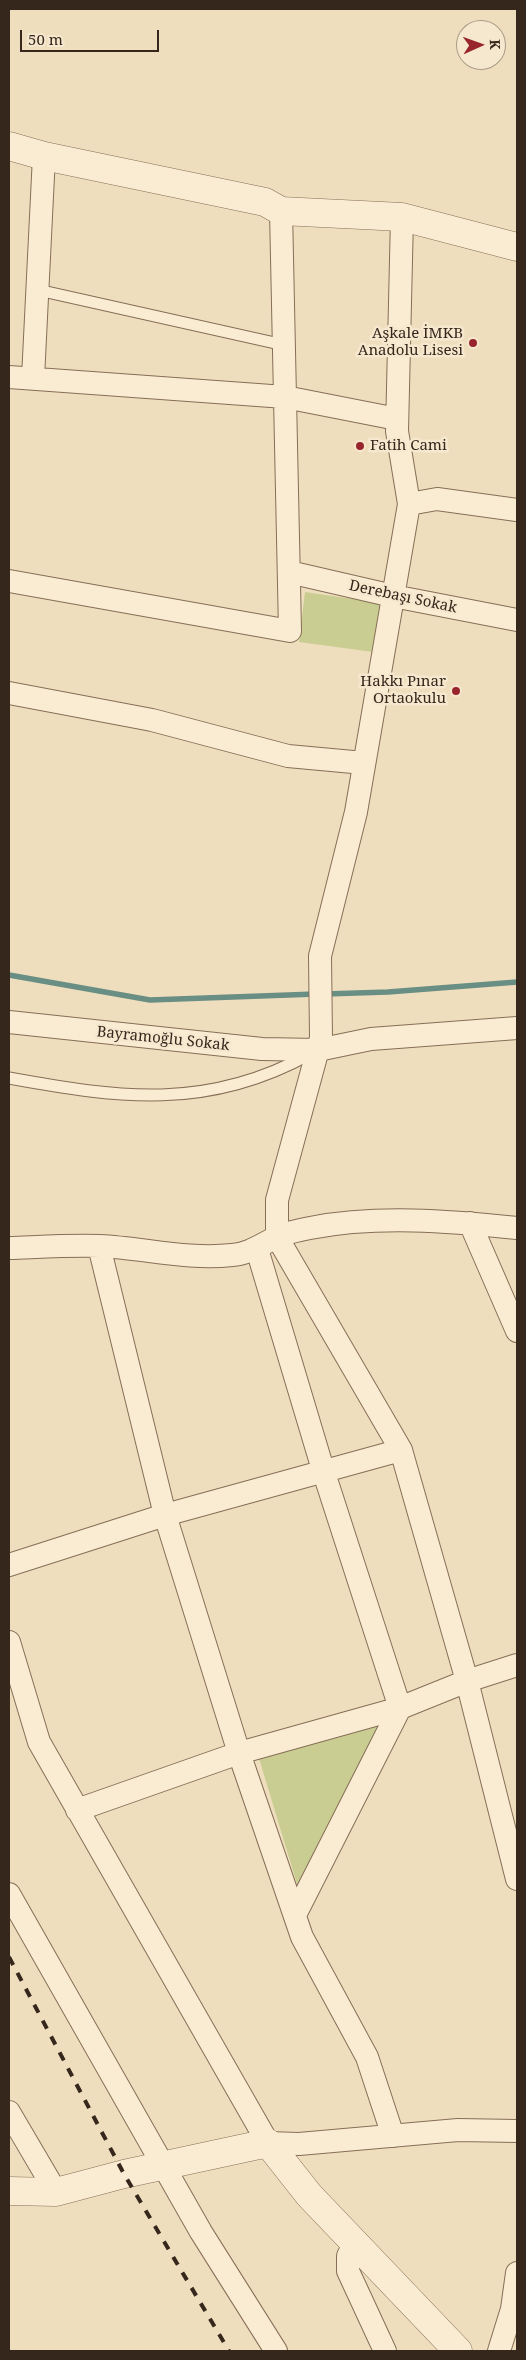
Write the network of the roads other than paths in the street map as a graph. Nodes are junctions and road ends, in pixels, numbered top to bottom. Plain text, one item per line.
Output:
1 (9, 146) edge
2 (44, 156) junction
3 (281, 211) junction
4 (402, 218) junction
5 (517, 247) edge
6 (38, 290) junction
7 (284, 346) junction
8 (9, 377) edge
9 (33, 378) junction
10 (285, 397) junction
11 (398, 419) junction
12 (409, 504) junction
13 (517, 510) edge
14 (289, 572) junction
15 (9, 581) edge
16 (393, 596) junction
17 (517, 620) edge
18 (9, 693) edge
19 (364, 764) junction
20 (9, 1022) edge
21 (517, 1028) edge
22 (320, 1044) junction
23 (9, 1078) edge
24 (470, 1224) junction
25 (517, 1228) edge
26 (278, 1237) junction
27 (99, 1246) junction
28 (9, 1248) edge
29 (257, 1249) junction
30 (517, 1331) edge
31 (401, 1450) junction
32 (324, 1472) junction
33 (165, 1515) junction
34 (9, 1565) edge
35 (9, 1642) edge
36 (517, 1665) edge
37 (467, 1681) junction
38 (400, 1708) junction
39 (239, 1753) junction
40 (77, 1810) junction
41 (517, 1879) edge
42 (9, 1894) edge
43 (295, 1915) junction
44 (9, 2112) edge
45 (517, 2132) edge
46 (392, 2136) junction
47 (268, 2143) junction
48 (164, 2165) junction
49 (9, 2191) edge
50 (56, 2192) junction
51 (355, 2242) junction
52 (517, 2272) edge
53 (276, 2351) edge
54 (385, 2351) edge
55 (458, 2351) edge
56 (499, 2351) edge

1 - 2 street
2 - 3 street
2 - 6 street
3 - 4 street
3 - 7 street
4 - 5 street
4 - 11 street
6 - 7 lane
6 - 9 street
7 - 10 street
8 - 9 street
9 - 10 street
10 - 11 street
10 - 14 street
11 - 12 street
12 - 13 street
12 - 16 street
14 - 15 street
14 - 16 street, Derebaşı Sokak
16 - 17 street, Derebaşı Sokak
16 - 19 street
18 - 19 street
19 - 22 street
20 - 22 street, Bayramoğlu Sokak
21 - 22 street, Bayramoğlu Sokak
22 - 23 lane
22 - 26 street
24 - 25 street
24 - 26 street
24 - 30 street
26 - 29 street
26 - 31 street
27 - 28 street
27 - 29 street
27 - 33 street
29 - 32 street
31 - 32 street
31 - 37 street
32 - 33 street
32 - 38 street
33 - 34 street
33 - 39 street
35 - 40 street
36 - 37 street
37 - 38 street
37 - 41 street
38 - 39 street
38 - 43 street
39 - 40 street
39 - 43 street
40 - 47 street
42 - 48 street
43 - 46 street
44 - 50 street
45 - 46 street
46 - 47 street
47 - 48 street
47 - 51 street
48 - 50 street
48 - 53 street
49 - 50 street
51 - 54 street
51 - 55 street
52 - 56 street

